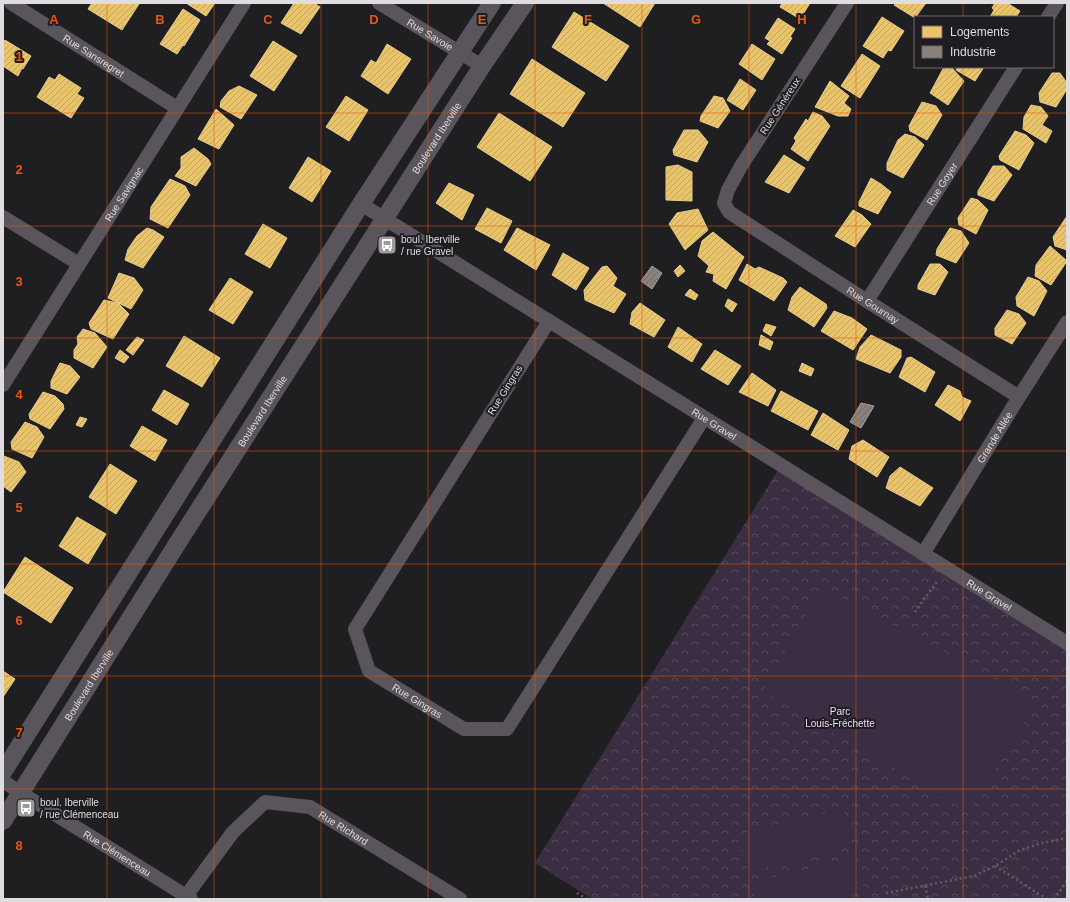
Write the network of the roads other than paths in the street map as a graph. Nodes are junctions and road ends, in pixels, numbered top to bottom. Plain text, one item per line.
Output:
1 (11, 3) edge
2 (244, 3) edge
3 (379, 3) edge
4 (492, 3) edge
5 (525, 3) edge
6 (847, 3) edge
7 (1057, 3) edge
8 (1049, 16) edge
9 (460, 52) junction
10 (482, 66) junction
11 (1015, 68) edge
12 (177, 108) junction
13 (361, 204) junction
14 (729, 212) joint
15 (3, 217) edge
16 (385, 219) junction
17 (79, 264) junction
18 (867, 301) junction
19 (549, 321) junction
20 (1067, 322) edge
21 (3, 385) edge
22 (1019, 397) junction
23 (704, 418) junction
24 (924, 554) junction
25 (1067, 643) edge
26 (3, 772) edge
27 (3, 780) edge
28 (21, 794) junction
29 (3, 821) edge
30 (188, 897) edge
31 (460, 899) edge

1 - 12 street, Rue Sansregret
2 - 12 street, Rue Savignac
3 - 9 street, Rue Savoie
4 - 9 street
5 - 10 street, Boulevard Iberville
6 - 14 street, Rue Généreux
7 - 8 street
9 - 10 street, Rue Savoie
9 - 13 street
10 - 16 street, Boulevard Iberville
11 - 18 street, Rue Goyer
12 - 17 street, Rue Savignac
13 - 16 street, Rue Gravel
13 - 26 street
14 - 18 street, Rue Gournay
15 - 17 street
16 - 19 street, Rue Gravel
16 - 28 street, Boulevard Iberville
17 - 21 street, Rue Savignac
18 - 22 street, Rue Gournay
19 - 23 street, Rue Gravel
19 - 23 street, Rue Gingras
20 - 22 street, Grande Allée
22 - 24 street, Grande Allée
23 - 24 street, Rue Gravel
24 - 25 street, Rue Gravel
27 - 28 street, Rue Clémenceau
28 - 29 street, Boulevard Iberville
28 - 30 street, Rue Clémenceau
30 - 31 street, Rue Richard

